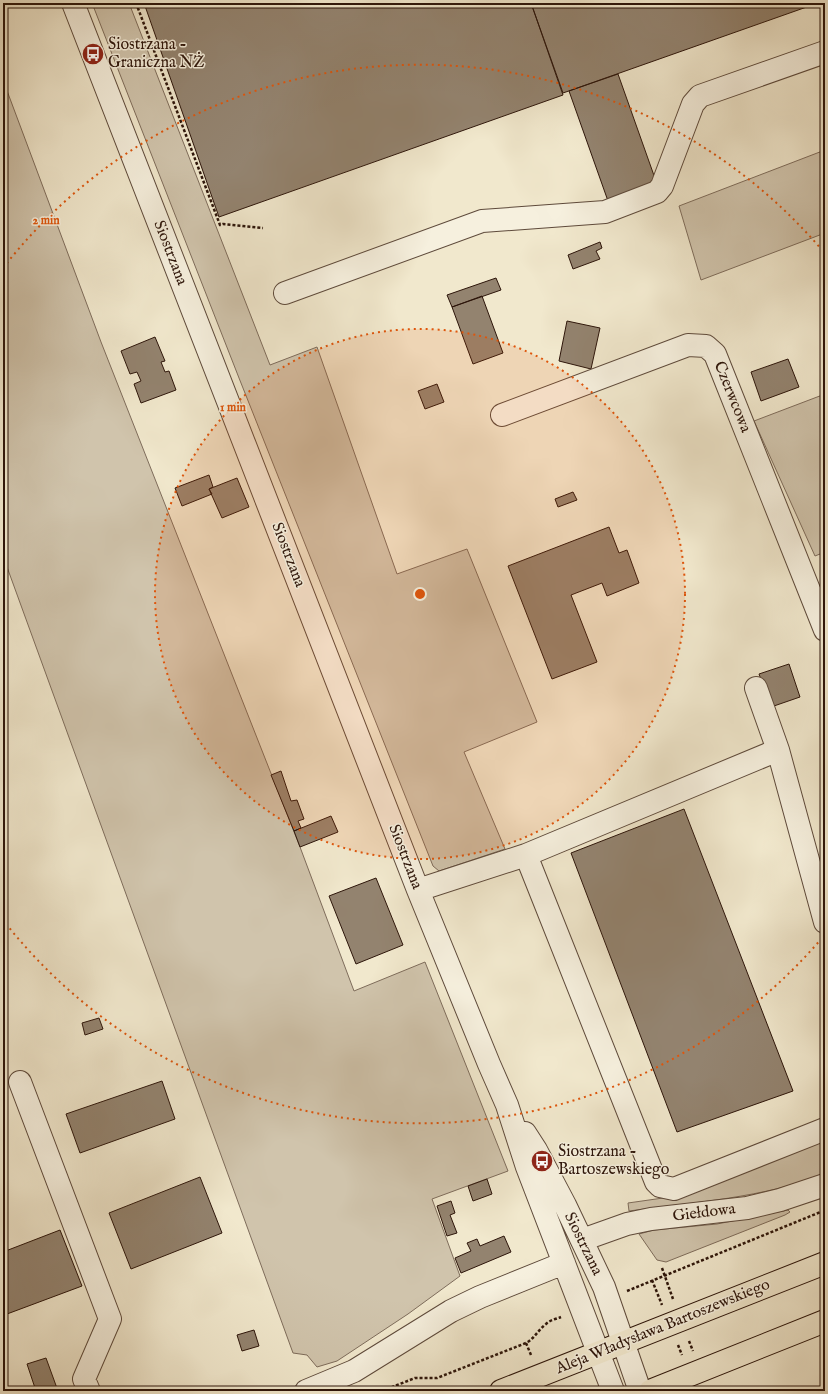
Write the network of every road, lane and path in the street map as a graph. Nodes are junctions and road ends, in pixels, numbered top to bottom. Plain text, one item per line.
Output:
1 (73, 3) edge
2 (136, 3) edge
3 (825, 52) edge
4 (262, 228) dead end
5 (285, 294) dead end
6 (502, 415) dead end
7 (825, 630) edge
8 (756, 688) dead end
9 (778, 750) junction
10 (526, 855) junction
11 (418, 890) junction
12 (825, 922) edge
13 (20, 1082) dead end
14 (507, 1105) junction
15 (825, 1129) edge
16 (825, 1185) edge
17 (582, 1240) junction
18 (564, 1263) junction
19 (825, 1263) edge
20 (825, 1322) edge
21 (623, 1343) junction
22 (599, 1352) junction
23 (89, 1391) edge
24 (306, 1391) edge
25 (501, 1391) edge
26 (613, 1391) edge
27 (640, 1391) edge
28 (650, 1391) edge

1 - 11 street, Siostrzana
2 - 4 path
3 - 5 street
6 - 7 street, Czerwcowa
8 - 9 street
9 - 10 street
9 - 12 street
10 - 11 street
10 - 15 street
11 - 14 street, Siostrzana
13 - 23 street
14 - 17 street, Siostrzana
14 - 18 street, Siostrzana
16 - 17 street, Giełdowa
17 - 21 street, Siostrzana
18 - 22 street, Siostrzana
18 - 24 street
19 - 21 main road, Aleja Władysława Bartoszewskiego
20 - 28 main road
21 - 22 main road, Aleja Władysława Bartoszewskiego
21 - 27 street, Siostrzana
22 - 25 main road, Aleja Władysława Bartoszewskiego
22 - 26 street, Siostrzana

